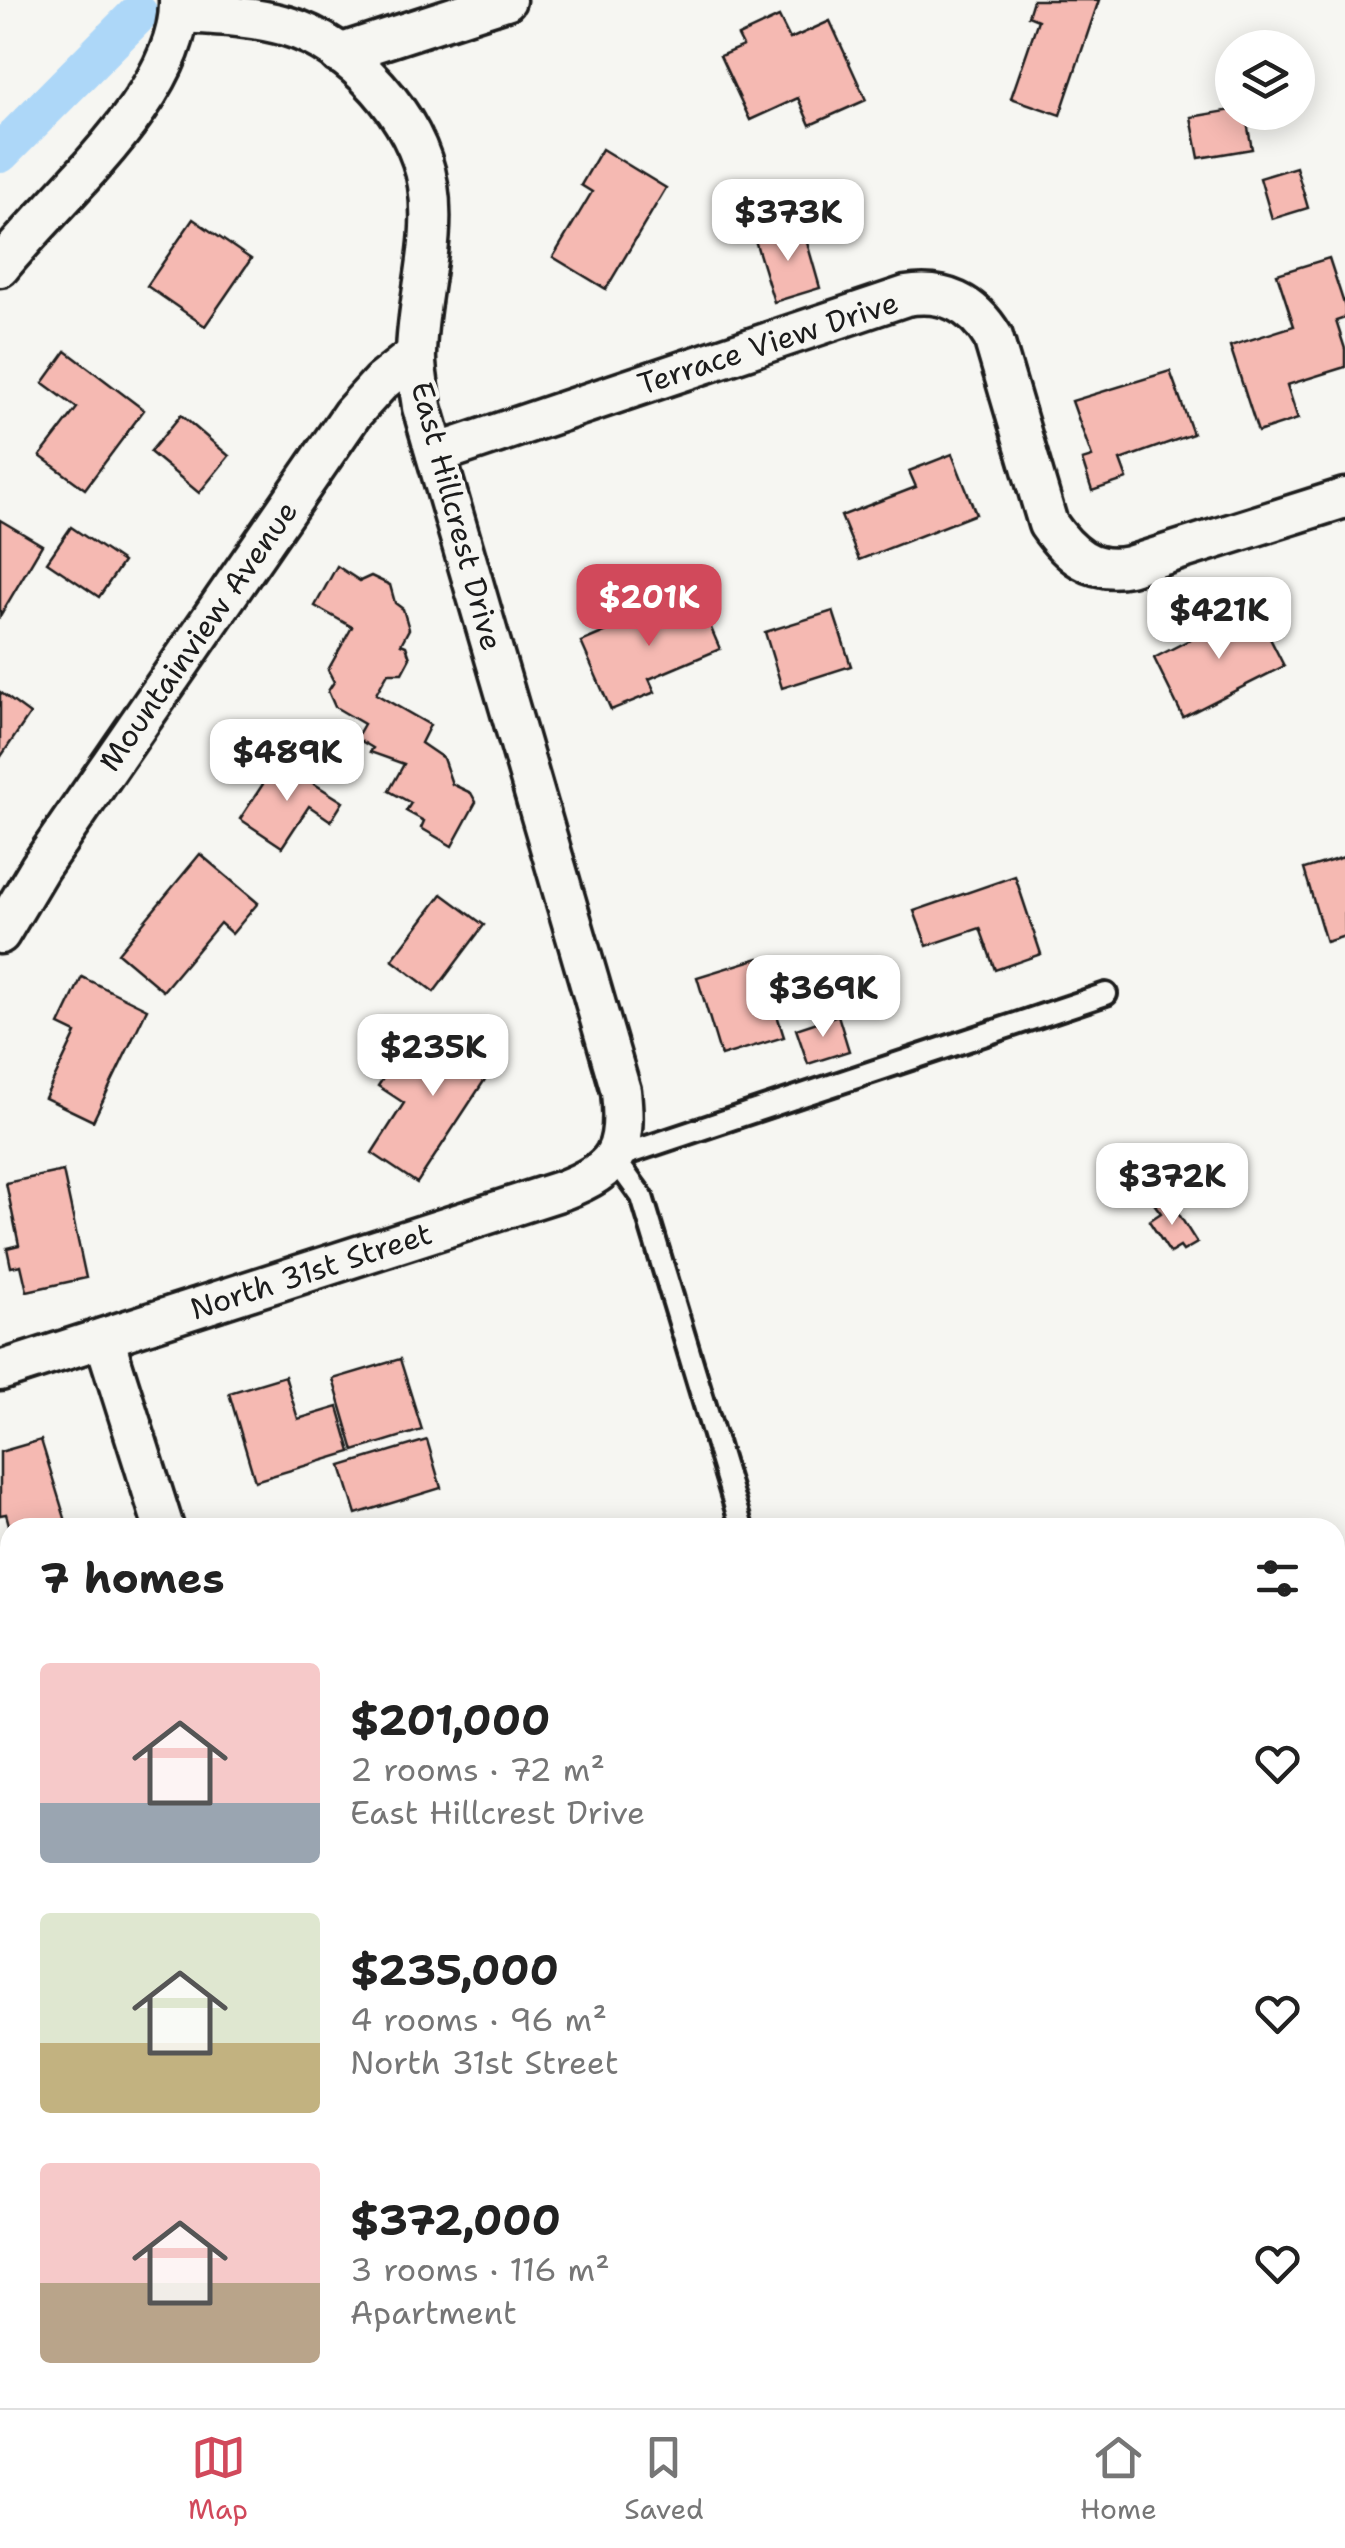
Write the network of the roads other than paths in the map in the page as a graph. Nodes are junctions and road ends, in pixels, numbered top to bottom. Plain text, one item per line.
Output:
1 (506, 0) edge
2 (179, 7) edge
3 (248, 9) edge
4 (339, 54) junction
5 (0, 267) edge
6 (416, 356) junction
7 (436, 454) junction
8 (1345, 498) edge
9 (0, 934) edge
10 (1106, 994) dead end
11 (614, 1158) junction
12 (104, 1338) junction
13 (0, 1371) edge
14 (161, 1518) edge
15 (739, 1518) edge

1 - 4 street
2 - 3 street, East Hillcrest Drive
2 - 5 street
3 - 4 street, East Hillcrest Drive
4 - 6 street, East Hillcrest Drive
6 - 7 street, East Hillcrest Drive
6 - 9 street, Mountainview Avenue
7 - 8 street, Terrace View Drive
7 - 11 street, East Hillcrest Drive
10 - 11 lane
11 - 12 street, North 31st Street
11 - 15 lane
12 - 13 street, North 31st Street
12 - 14 street

